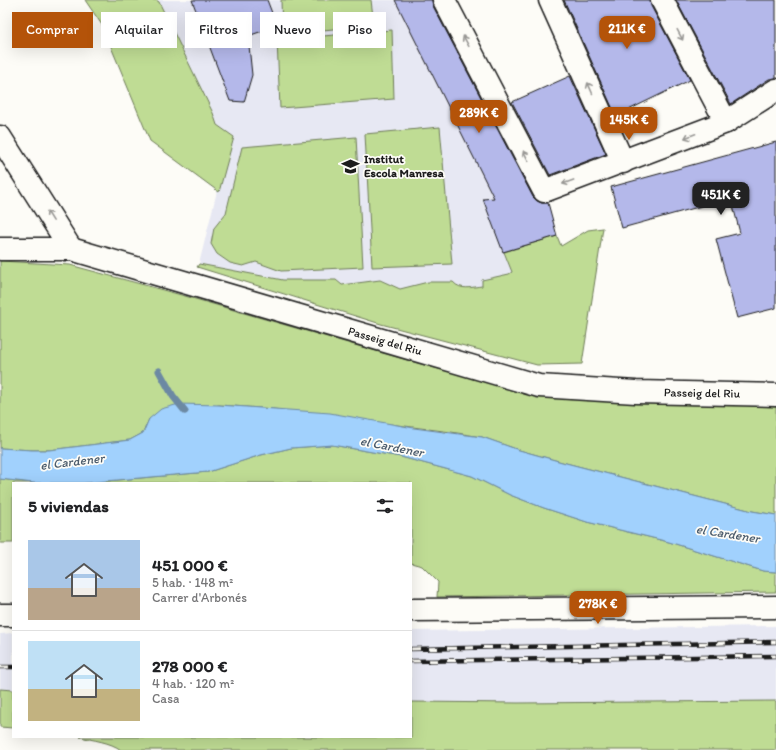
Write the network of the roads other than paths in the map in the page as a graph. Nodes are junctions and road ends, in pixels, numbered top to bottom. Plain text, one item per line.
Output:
1 (444, 0) edge
2 (550, 0) edge
3 (662, 0) edge
4 (776, 90) edge
5 (726, 122) junction
6 (0, 137) edge
7 (623, 162) junction
8 (0, 249) edge
9 (71, 249) junction
10 (776, 395) edge
11 (776, 607) edge
12 (412, 610) edge
13 (0, 615) edge
14 (12, 615) edge

7 -> 1 street
7 -> 2 street
3 -> 5 street
4 - 5 street
5 -> 7 street
9 -> 6 street
8 - 9 street, Passeig del Riu
9 - 10 street, Passeig del Riu
11 - 12 street
13 - 14 street

